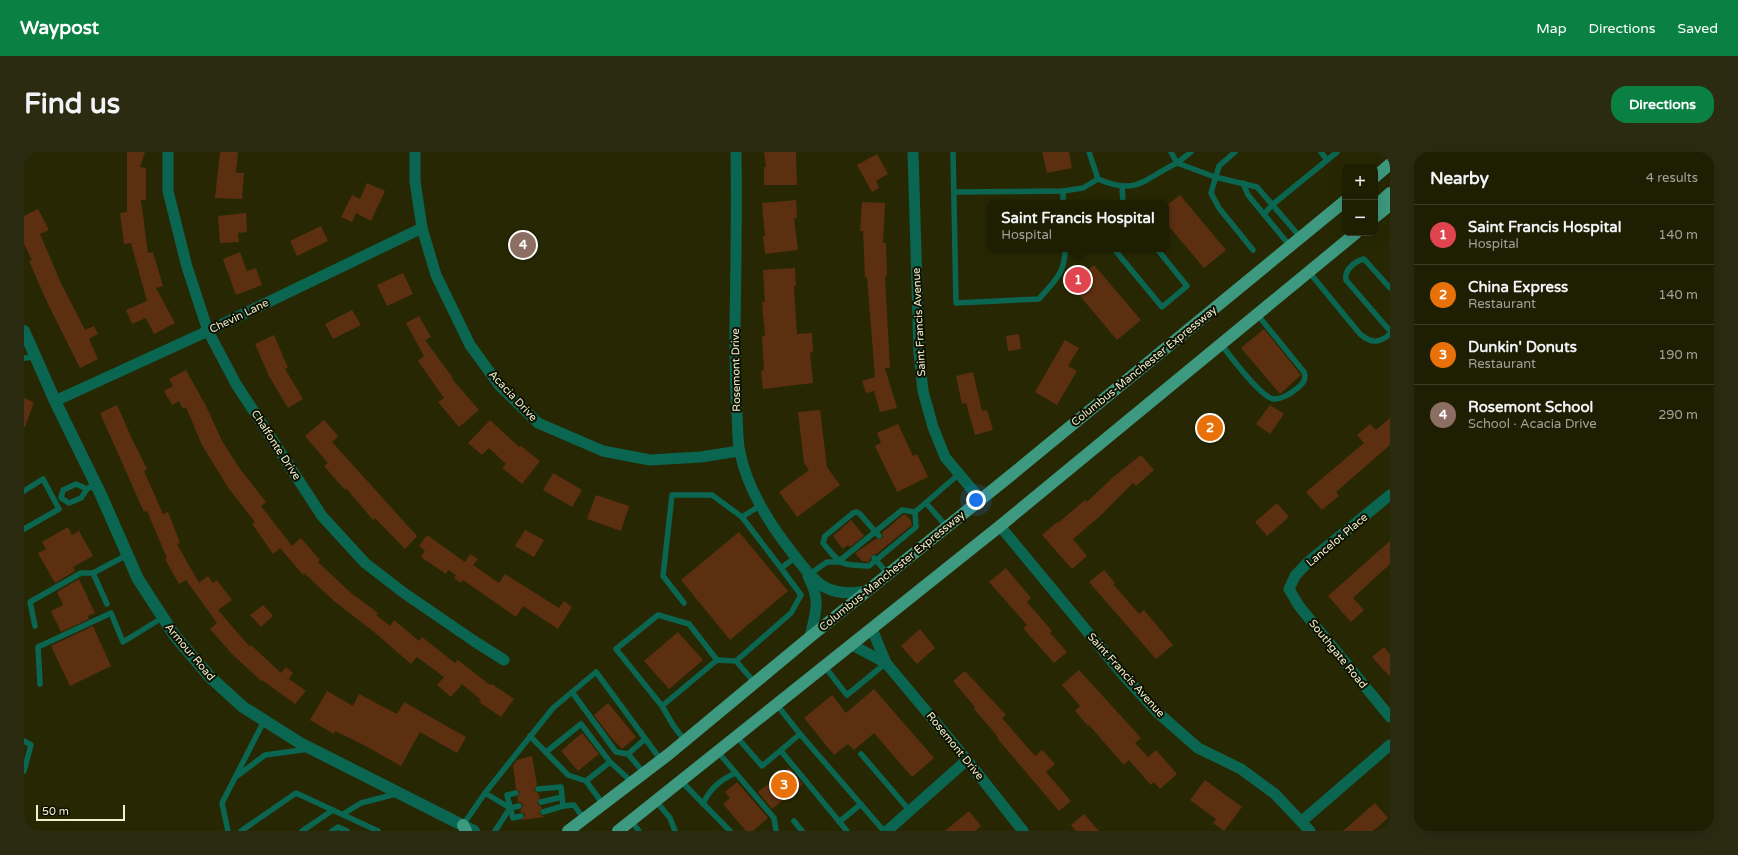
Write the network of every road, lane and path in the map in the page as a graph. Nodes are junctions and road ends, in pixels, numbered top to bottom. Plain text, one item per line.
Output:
1 (168, 152) edge
2 (415, 152) edge
3 (736, 152) edge
4 (913, 152) edge
5 (953, 152) edge
6 (1089, 152) edge
7 (1171, 152) edge
8 (1191, 152) edge
9 (1235, 152) edge
10 (1321, 152) edge
11 (1337, 152) edge
12 (1328, 160) junction
13 (1177, 163) junction
14 (1390, 164) edge
15 (1378, 174) edge
16 (1216, 177) junction
17 (1098, 179) junction
18 (1242, 183) junction
19 (1122, 186) junction
20 (1063, 191) junction
21 (954, 192) junction
22 (1390, 193) edge
23 (1063, 200) edge
24 (1123, 200) edge
25 (1342, 204) edge
26 (1378, 204) edge
27 (1272, 205) junction
28 (1390, 205) edge
29 (1264, 214) junction
30 (1378, 215) edge
31 (422, 228) junction
32 (1352, 236) edge
33 (1301, 238) junction
34 (1290, 247) junction
35 (1253, 250) dead end
36 (1064, 252) edge
37 (1116, 252) edge
38 (1159, 252) edge
39 (1309, 272) junction
40 (1390, 288) edge
41 (1256, 314) junction
42 (208, 331) junction
43 (1390, 331) edge
44 (24, 332) edge
45 (1390, 334) edge
46 (1220, 344) junction
47 (30, 358) edge
48 (55, 400) junction
49 (739, 451) junction
50 (959, 474) junction
51 (91, 486) junction
52 (24, 491) edge
53 (1390, 495) edge
54 (61, 498) junction
55 (980, 499) junction
56 (56, 502) junction
57 (926, 503) junction
58 (762, 505) junction
59 (915, 512) junction
60 (742, 517) junction
61 (946, 526) junction
62 (1000, 526) junction
63 (24, 529) edge
64 (877, 534) junction
65 (128, 555) junction
66 (796, 558) junction
67 (875, 559) junction
68 (838, 562) junction
69 (781, 568) junction
70 (808, 572) junction
71 (93, 573) junction
72 (888, 574) junction
73 (1289, 589) joint
74 (867, 591) junction
75 (684, 603) dead end
76 (106, 604) dead end
77 (162, 618) junction
78 (34, 626) dead end
79 (872, 629) junction
80 (810, 637) junction
81 (852, 645) junction
82 (504, 660) dead end
83 (717, 660) junction
84 (736, 661) junction
85 (886, 663) junction
86 (825, 667) junction
87 (755, 683) junction
88 (40, 684) dead end
89 (572, 692) junction
90 (777, 705) junction
91 (662, 706) junction
92 (1390, 717) edge
93 (264, 721) junction
94 (800, 734) junction
95 (530, 736) junction
96 (737, 737) junction
97 (646, 740) junction
98 (24, 741) edge
99 (685, 741) junction
100 (1390, 745) edge
101 (312, 749) junction
102 (781, 751) junction
103 (546, 752) junction
104 (718, 752) junction
105 (628, 754) junction
106 (862, 754) dead end
107 (967, 760) junction
108 (661, 761) junction
109 (610, 762) junction
110 (24, 771) edge
111 (644, 773) junction
112 (736, 773) junction
113 (235, 778) junction
114 (586, 781) junction
115 (681, 781) junction
116 (632, 782) junction
117 (538, 790) dead end
118 (402, 793) junction
119 (485, 793) junction
120 (516, 793) dead end
121 (562, 797) junction
122 (656, 801) junction
123 (540, 802) dead end
124 (603, 804) junction
125 (703, 804) junction
126 (861, 804) junction
127 (519, 806) dead end
128 (563, 806) junction
129 (510, 808) junction
130 (333, 810) junction
131 (910, 811) junction
132 (543, 812) dead end
133 (343, 814) junction
134 (521, 816) dead end
135 (584, 819) junction
136 (631, 821) junction
137 (794, 821) dead end
138 (1302, 821) junction
139 (839, 822) junction
140 (465, 828) edge
141 (228, 831) edge
142 (241, 831) edge
143 (302, 831) edge
144 (332, 831) edge
145 (347, 831) edge
146 (378, 831) edge
147 (474, 831) edge
148 (495, 831) edge
149 (568, 831) edge
150 (618, 831) edge
151 (639, 831) edge
152 (675, 831) edge
153 (730, 831) edge
154 (776, 831) edge
155 (802, 831) edge
156 (847, 831) edge
157 (886, 831) edge
158 (1023, 831) edge
159 (1310, 831) edge

1 - 42 street, Chalfonte Drive
2 - 31 street, Acacia Drive
3 - 49 street, Rosemont Drive
4 - 50 street, Saint Francis Avenue
5 - 21 lane
6 - 17 lane
7 - 13 lane
8 - 13 lane
9 - 16 lane
10 - 12 lane
11 - 12 lane
12 - 27 lane
13 - 16 lane
13 - 19 lane
14 - 15 main road
16 - 18 lane
16 - 35 lane
17 - 19 lane
17 - 20 lane
18 - 27 lane
18 - 29 lane
19 - 24 lane
20 - 21 lane
20 - 23 lane
21 - 36 lane
22 - 26 main road
25 - 33 main road, Columbus-Manchester Expressway
27 - 29 lane
27 - 33 lane
28 - 30 main road
29 - 34 lane
31 - 42 street, Chevin Lane
31 - 49 street, Acacia Drive
32 - 39 main road
33 - 34 main road, Columbus-Manchester Expressway
34 - 55 main road, Columbus-Manchester Expressway
37 - 38 lane
39 - 41 main road
39 - 45 lane
40 - 43 lane
41 - 46 main road
41 - 46 lane
42 - 48 street, Chevin Lane
42 - 82 street, Chalfonte Drive
44 - 47 street, Armour Road
46 - 62 main road
47 - 48 street, Armour Road
48 - 51 street, Armour Road
49 - 58 street, Rosemont Drive
50 - 55 street, Saint Francis Avenue
50 - 57 lane
51 - 54 lane
51 - 54 lane
51 - 65 street, Armour Road
52 - 56 lane
53 - 73 street, Lancelot Place
54 - 56 lane
55 - 61 main road, Columbus-Manchester Expressway
56 - 63 lane
57 - 59 lane
57 - 61 lane
58 - 60 lane
58 - 66 street, Rosemont Drive
59 - 64 lane
59 - 67 lane
60 - 69 lane
60 - 75 lane
61 - 72 main road, Columbus-Manchester Expressway
62 - 79 main road
62 - 138 street, Saint Francis Avenue
64 - 68 lane
64 - 68 lane
65 - 71 lane
65 - 77 street, Armour Road
66 - 69 lane
66 - 70 street, Rosemont Drive
67 - 68 lane
67 - 72 lane
68 - 70 lane
69 - 84 lane
70 - 74 street, Rosemont Drive
70 - 80 street, Rosemont Drive
71 - 76 lane
71 - 78 lane
72 - 74 main road, Columbus-Manchester Expressway
73 - 92 street, Southgate Road
74 - 80 main road, Columbus-Manchester Expressway
77 - 88 lane
77 - 93 street, Armour Road
79 - 81 main road
79 - 85 street, Rosemont Drive
80 - 87 main road, Columbus-Manchester Expressway
81 - 85 street, Rosemont Drive
81 - 86 main road
83 - 84 lane
83 - 91 lane
83 - 91 lane
84 - 87 lane
85 - 86 lane
85 - 107 street, Rosemont Drive
86 - 90 main road
87 - 99 main road, Columbus-Manchester Expressway
89 - 95 lane
89 - 97 lane
89 - 105 lane
90 - 94 lane
90 - 96 main road
91 - 99 lane
93 - 101 street, Armour Road
93 - 113 lane
94 - 102 lane
94 - 126 lane
95 - 103 lane
95 - 119 lane
96 - 102 lane
96 - 104 main road
97 - 105 lane
97 - 108 lane
98 - 110 lane
99 - 108 main road, Columbus-Manchester Expressway
100 - 138 street
101 - 113 lane
101 - 118 street, Armour Road
102 - 139 lane
103 - 109 lane
103 - 114 lane
104 - 112 lane
104 - 115 main road
105 - 111 lane
106 - 131 lane
107 - 131 street
107 - 158 street, Rosemont Drive
108 - 111 main road, Columbus-Manchester Expressway
109 - 114 lane
109 - 116 lane
111 - 116 main road, Columbus-Manchester Expressway
112 - 125 lane
112 - 154 lane
113 - 141 lane
114 - 124 lane
115 - 122 main road
115 - 125 lane
116 - 124 main road, Columbus-Manchester Expressway
117 - 121 lane
118 - 133 lane
118 - 140 street, Armour Road
119 - 129 lane
119 - 140 lane
120 - 129 lane
121 - 123 lane
121 - 128 lane
122 - 136 main road
122 - 152 lane
124 - 135 main road, Columbus-Manchester Expressway
125 - 153 lane
126 - 139 lane
126 - 157 lane
127 - 129 lane
128 - 132 lane
128 - 135 lane
129 - 134 lane
129 - 148 lane
130 - 133 lane
130 - 142 lane
130 - 143 lane
131 - 157 street
133 - 146 lane
135 - 149 main road, Columbus-Manchester Expressway
136 - 150 main road
136 - 151 lane
137 - 155 lane
138 - 159 street, Saint Francis Avenue
139 - 156 lane
140 - 147 street, Armour Road
144 - 145 lane

